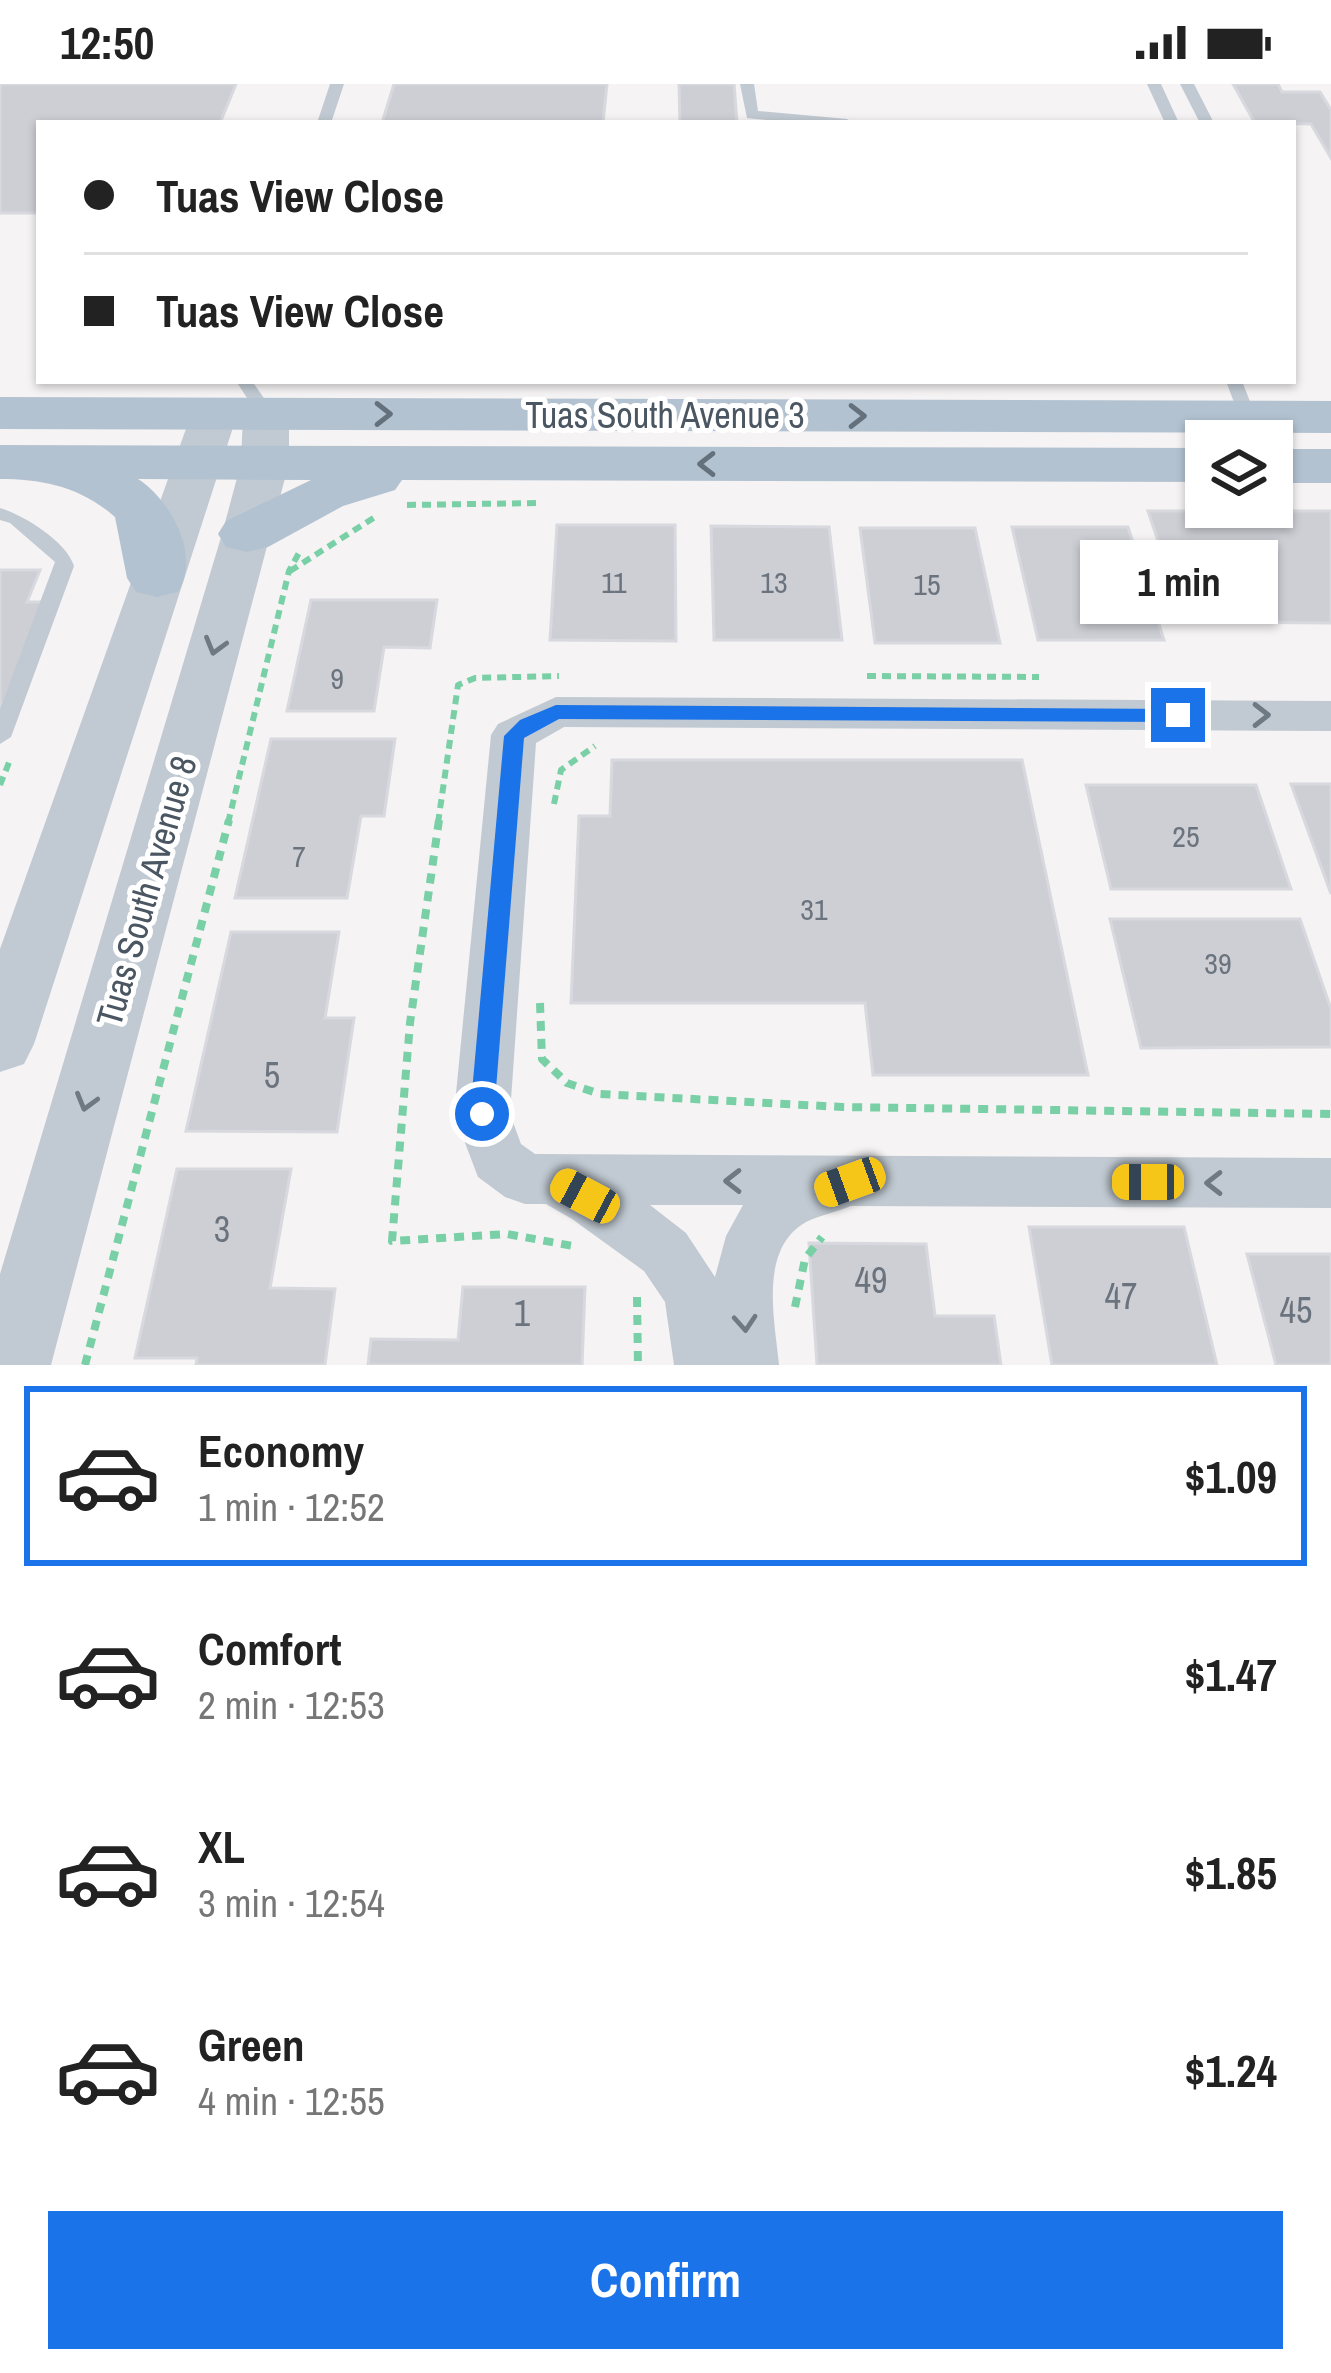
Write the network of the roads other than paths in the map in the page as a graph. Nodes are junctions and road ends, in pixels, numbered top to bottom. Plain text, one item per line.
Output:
1 (337, 84) edge
2 (747, 84) edge
3 (1154, 84) edge
4 (1187, 84) edge
5 (325, 120) edge
6 (812, 120) edge
7 (1171, 120) edge
8 (1205, 120) edge
9 (0, 412) edge
10 (1331, 417) edge
11 (237, 419) edge
12 (1271, 420) edge
13 (1185, 421) edge
14 (1293, 445) edge
15 (24, 462) edge
16 (418, 465) junction
17 (1185, 466) edge
18 (1331, 466) edge
19 (0, 514) edge
20 (281, 548) junction
21 (157, 578) junction
22 (1331, 716) edge
23 (0, 737) edge
24 (0, 1044) edge
25 (555, 1180) junction
26 (850, 1182) junction
27 (1331, 1183) edge
28 (12, 1365) edge
29 (705, 1365) edge
30 (748, 1365) edge

1 - 5 lane
2 - 6 lane
3 - 7 lane
4 - 8 lane
9 - 11 main road, Tuas South Avenue 3
10 - 12 main road, Tuas South Avenue 3
11 -> 13 main road, Tuas South Avenue 3
11 - 15 main road, Tuas South Avenue 3
11 - 16 main road, Tuas South Avenue 3
11 - 20 street, Tuas South Avenue 8
11 - 21 street
14 - 18 main road, Tuas South Avenue 3
15 - 21 main road
17 -> 16 main road, Tuas South Avenue 3
16 - 20 main road
19 - 23 lane
20 -> 28 street, Tuas South Avenue 8
21 - 24 street
25 -> 22 street
26 -> 25 street
25 - 29 street
27 -> 26 street
26 -> 30 street

